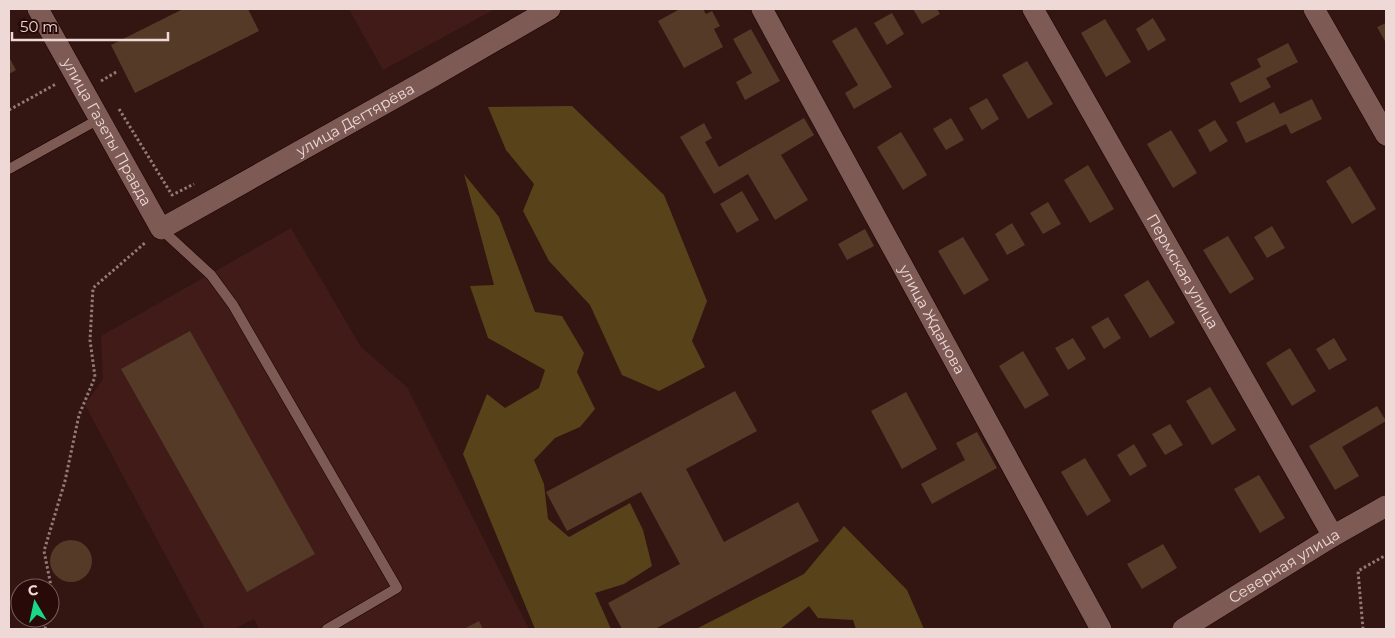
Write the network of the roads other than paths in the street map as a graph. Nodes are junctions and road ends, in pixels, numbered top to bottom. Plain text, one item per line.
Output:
1 (38, 9) edge
2 (550, 9) edge
3 (762, 9) edge
4 (1032, 9) edge
5 (1314, 9) edge
6 (99, 119) junction
7 (1386, 135) edge
8 (9, 169) edge
9 (161, 228) junction
10 (1386, 506) edge
11 (1333, 536) junction
12 (327, 629) edge
13 (1101, 629) edge
14 (1183, 629) edge

1 - 6 street, улица Газеты Правда
2 - 9 street, улица Дегтярёва
3 - 13 street, улица Жданова
4 - 11 street, Пермская улица
5 - 7 street
6 - 8 lane
6 - 9 street, улица Газеты Правда
9 - 12 lane
10 - 11 street, Северная улица
11 - 14 street, Северная улица

